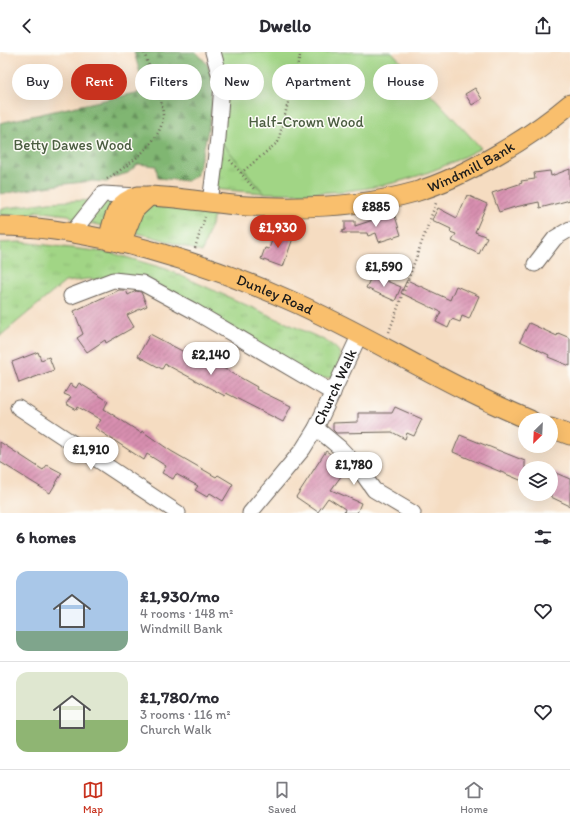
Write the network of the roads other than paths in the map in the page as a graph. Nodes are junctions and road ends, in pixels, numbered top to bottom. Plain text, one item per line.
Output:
1 (213, 52) edge
2 (570, 104) edge
3 (144, 196) junction
4 (210, 203) junction
5 (0, 226) edge
6 (570, 229) edge
7 (72, 232) junction
8 (114, 241) junction
9 (535, 264) dead end
10 (71, 296) dead end
11 (360, 334) junction
12 (333, 393) junction
13 (18, 407) dead end
14 (518, 415) edge
15 (316, 428) junction
16 (558, 431) edge
17 (570, 435) edge
18 (178, 513) edge
19 (250, 513) edge
20 (413, 513) edge

1 - 4 street
2 - 4 main road, Windmill Bank
3 - 4 main road, Windmill Bank
3 - 7 street
3 - 8 main road
5 - 7 main road, Dunley Road
6 - 9 street
7 - 8 main road, Dunley Road
8 - 11 main road, Dunley Road
10 - 12 street
11 - 12 street, Church Walk
11 - 14 main road, Dunley Road
12 - 15 street, Church Walk
13 - 18 street
15 - 19 street, Church Walk
15 - 20 street
16 - 17 main road

